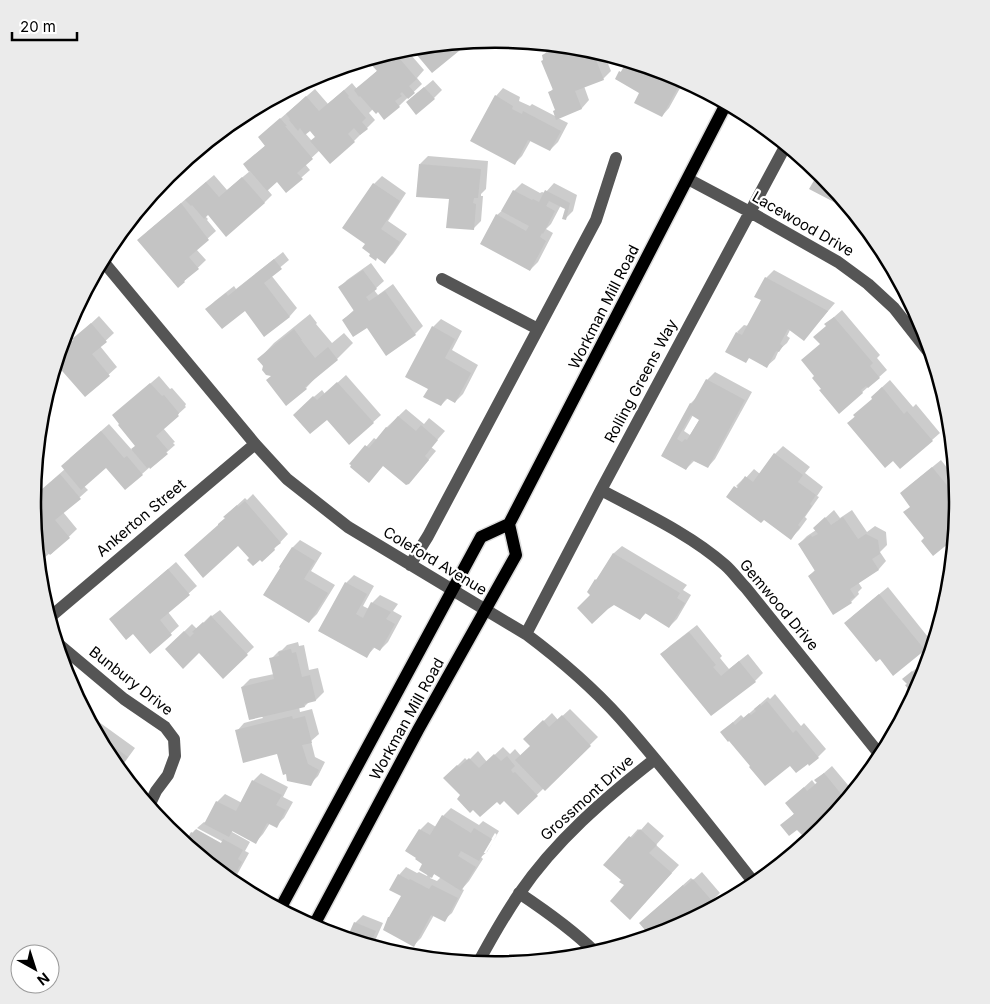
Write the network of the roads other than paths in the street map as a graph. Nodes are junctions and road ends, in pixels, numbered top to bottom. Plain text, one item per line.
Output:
1 (723, 110) edge
2 (783, 152) edge
3 (616, 158) dead end
4 (688, 179) junction
5 (750, 212) junction
6 (107, 267) edge
7 (442, 279) dead end
8 (538, 329) junction
9 (918, 339) edge
10 (255, 444) junction
11 (601, 490) junction
12 (509, 524) junction
13 (410, 564) junction
14 (453, 590) junction
15 (486, 610) junction
16 (55, 613) edge
17 (526, 634) junction
18 (66, 651) edge
19 (875, 749) edge
20 (655, 760) junction
21 (153, 800) edge
22 (750, 877) edge
23 (519, 893) junction
24 (283, 903) edge
25 (317, 919) edge
26 (590, 946) edge
27 (482, 956) edge

1 - 4 main road, Workman Mill Road
2 - 5 street, Rolling Greens Way
3 - 8 street
4 - 5 street, Lacewood Drive
4 - 12 main road, Workman Mill Road
5 - 9 street, Lacewood Drive
5 - 11 street, Rolling Greens Way
6 - 10 street, Coleford Avenue
7 - 8 street
8 - 13 street
10 - 13 street, Coleford Avenue
10 - 16 street, Ankerton Street
11 - 17 street, Rolling Greens Way
11 - 19 street, Gemwood Drive
12 - 14 main road, Workman Mill Road
12 - 15 main road, Workman Mill Road
13 - 14 street, Coleford Avenue
14 - 15 street, Coleford Avenue
14 - 24 main road, Workman Mill Road
15 - 17 street, Coleford Avenue
15 - 25 main road, Workman Mill Road
17 - 20 street, Coleford Avenue
18 - 21 street, Bunbury Drive
20 - 22 street, Coleford Avenue
20 - 23 street, Grossmont Drive
23 - 26 street
23 - 27 street, Grossmont Drive

